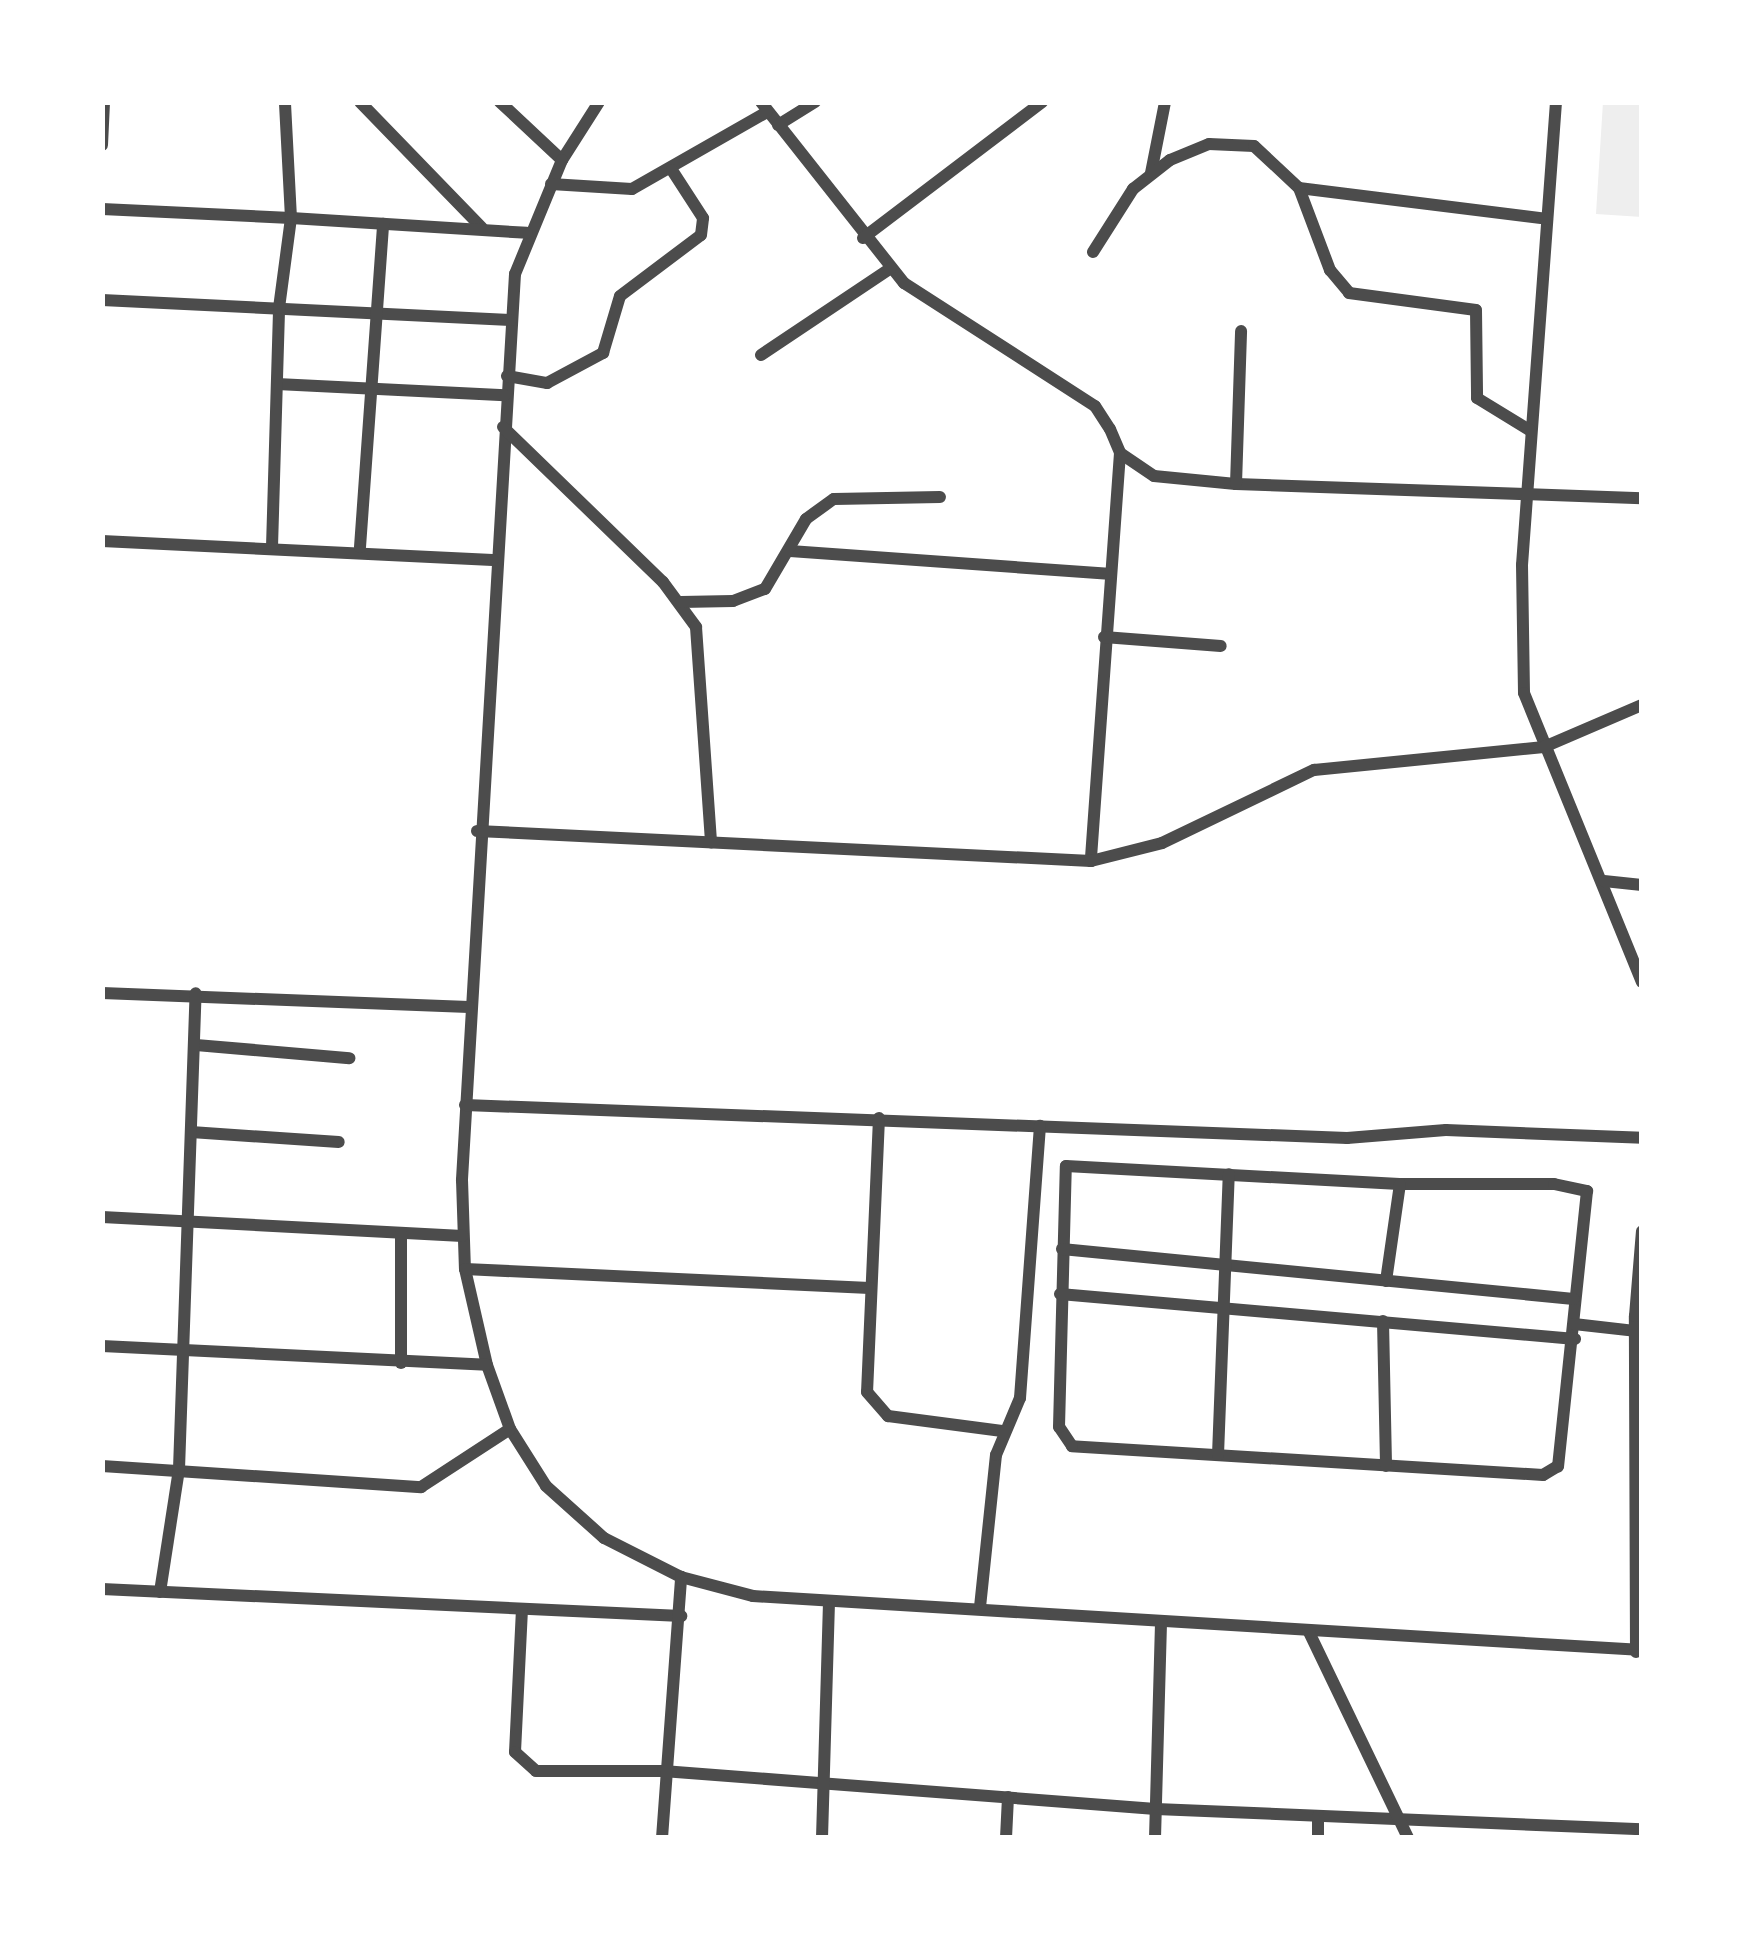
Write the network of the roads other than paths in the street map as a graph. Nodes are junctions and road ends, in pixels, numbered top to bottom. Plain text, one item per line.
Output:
1 (104, 102) edge
2 (285, 102) edge
3 (360, 102) edge
4 (500, 102) edge
5 (599, 102) edge
6 (815, 102) edge
7 (1042, 102) edge
8 (1165, 102) edge
9 (1556, 102) edge
10 (764, 107) edge
11 (778, 125) junction
12 (102, 146) edge
13 (562, 160) junction
14 (672, 170) junction
15 (1151, 173) junction
16 (551, 184) junction
17 (1299, 188) junction
18 (102, 209) edge
19 (291, 218) junction
20 (1547, 218) junction
21 (383, 224) junction
22 (483, 229) junction
23 (527, 233) junction
24 (863, 238) junction
25 (1093, 252) dead end
26 (891, 268) junction
27 (102, 300) edge
28 (278, 308) junction
29 (376, 312) junction
30 (512, 320) junction
31 (1241, 331) dead end
32 (761, 355) dead end
33 (507, 376) junction
34 (278, 384) junction
35 (371, 390) junction
36 (506, 395) junction
37 (503, 427) junction
38 (1531, 430) junction
39 (1120, 453) junction
40 (1236, 484) junction
41 (1526, 495) junction
42 (940, 497) dead end
43 (1642, 498) edge
44 (102, 541) edge
45 (272, 548) junction
46 (360, 548) junction
47 (790, 551) junction
48 (493, 560) junction
49 (1108, 574) junction
50 (681, 602) junction
51 (1104, 637) junction
52 (1221, 646) dead end
53 (1642, 705) edge
54 (1544, 747) junction
55 (477, 831) junction
56 (711, 842) junction
57 (1091, 861) junction
58 (1604, 881) junction
59 (1642, 885) edge
60 (1642, 982) edge
61 (102, 993) edge
62 (196, 993) junction
63 (469, 1007) junction
64 (196, 1045) junction
65 (349, 1058) dead end
66 (465, 1106) junction
67 (879, 1118) junction
68 (1040, 1126) junction
69 (191, 1132) junction
70 (1642, 1138) edge
71 (339, 1142) dead end
72 (1228, 1174) junction
73 (1400, 1184) junction
74 (102, 1217) edge
75 (191, 1225) junction
76 (1642, 1232) edge
77 (400, 1233) junction
78 (463, 1236) junction
79 (1062, 1249) junction
80 (1225, 1265) junction
81 (1030, 1268) junction
82 (465, 1269) junction
83 (1061, 1275) junction
84 (1386, 1281) junction
85 (870, 1288) junction
86 (1060, 1294) junction
87 (1574, 1299) junction
88 (1223, 1310) junction
89 (1383, 1321) junction
90 (1635, 1331) junction
91 (1575, 1332) junction
92 (102, 1346) edge
93 (184, 1351) junction
94 (400, 1363) junction
95 (487, 1365) junction
96 (510, 1429) junction
97 (1002, 1431) junction
98 (1218, 1455) junction
99 (102, 1466) edge
100 (1386, 1466) junction
101 (179, 1469) junction
102 (681, 1576) junction
103 (102, 1589) edge
104 (160, 1592) junction
105 (829, 1605) junction
106 (980, 1607) junction
107 (522, 1609) junction
108 (681, 1616) junction
109 (1161, 1621) junction
110 (1308, 1630) junction
111 (1639, 1652) edge
112 (663, 1771) junction
113 (824, 1784) junction
114 (1008, 1797) junction
115 (1156, 1809) junction
116 (1318, 1816) junction
117 (1399, 1819) junction
118 (1642, 1829) edge
119 (662, 1838) edge
120 (822, 1838) edge
121 (1006, 1838) edge
122 (1155, 1838) edge
123 (1318, 1838) edge
124 (1408, 1838) edge

1 - 12 street
2 - 19 street
3 - 22 street
4 - 13 street
5 - 13 street
6 - 11 street
7 - 24 street
8 - 15 street
9 - 20 street
10 - 11 street
10 - 14 street
11 - 24 street
13 - 16 street
14 - 16 street
14 - 33 street
15 - 17 street
15 - 25 street
16 - 23 street
17 - 20 street
17 - 38 street
18 - 19 street
19 - 21 street
19 - 28 street
20 - 38 street
21 - 22 street
21 - 29 street
22 - 23 street
23 - 30 street
24 - 26 street
26 - 32 street
26 - 39 street
27 - 28 street
28 - 29 street
28 - 34 street
29 - 30 street
29 - 35 street
30 - 33 street
31 - 40 street
33 - 36 street
34 - 35 street
34 - 45 street
35 - 36 street
35 - 46 street
36 - 37 street
37 - 48 street
37 - 50 street
38 - 41 street
39 - 40 street
39 - 49 street
40 - 41 street
41 - 43 street
41 - 54 street
42 - 47 street
44 - 45 street
45 - 46 street
46 - 48 street
47 - 49 street
47 - 50 street
48 - 55 street
49 - 51 street
50 - 56 street
51 - 52 street
51 - 57 street
53 - 54 street
54 - 57 street
54 - 58 street
55 - 56 street
55 - 63 street
56 - 57 street
58 - 59 street
58 - 60 street
61 - 62 street
62 - 63 street
62 - 64 street
63 - 66 street
64 - 65 street
64 - 69 street
66 - 67 street
66 - 78 street
67 - 68 street
67 - 85 street
68 - 70 street
68 - 81 street
69 - 71 street
69 - 75 street
72 - 73 street
72 - 79 street
72 - 80 street
73 - 84 street
73 - 87 street
74 - 75 street
75 - 77 street
75 - 93 street
76 - 90 street
77 - 78 street
77 - 94 street
78 - 82 street
79 - 80 street
79 - 83 street
80 - 84 street
80 - 88 street
81 - 83 street
81 - 97 street
82 - 85 street
82 - 95 street
83 - 86 street
84 - 87 street
85 - 97 street
86 - 88 street
86 - 98 street
87 - 91 street
88 - 89 street
88 - 98 street
89 - 91 street
89 - 100 street
90 - 91 street
90 - 111 street
91 - 100 street
92 - 93 street
93 - 94 street
93 - 101 street
94 - 95 street
95 - 96 street
96 - 101 street
96 - 102 street
97 - 106 street
98 - 100 street
99 - 101 street
101 - 104 street
102 - 105 street
102 - 108 street
103 - 104 street
104 - 107 street
105 - 106 street
105 - 113 street
106 - 109 street
107 - 108 street
107 - 112 street
108 - 112 street
109 - 110 street
109 - 115 street
110 - 111 street
110 - 117 street
112 - 113 street
112 - 119 street
113 - 114 street
113 - 120 street
114 - 115 street
114 - 121 street
115 - 116 street
115 - 122 street
116 - 117 street
116 - 123 street
117 - 118 street
117 - 124 street

